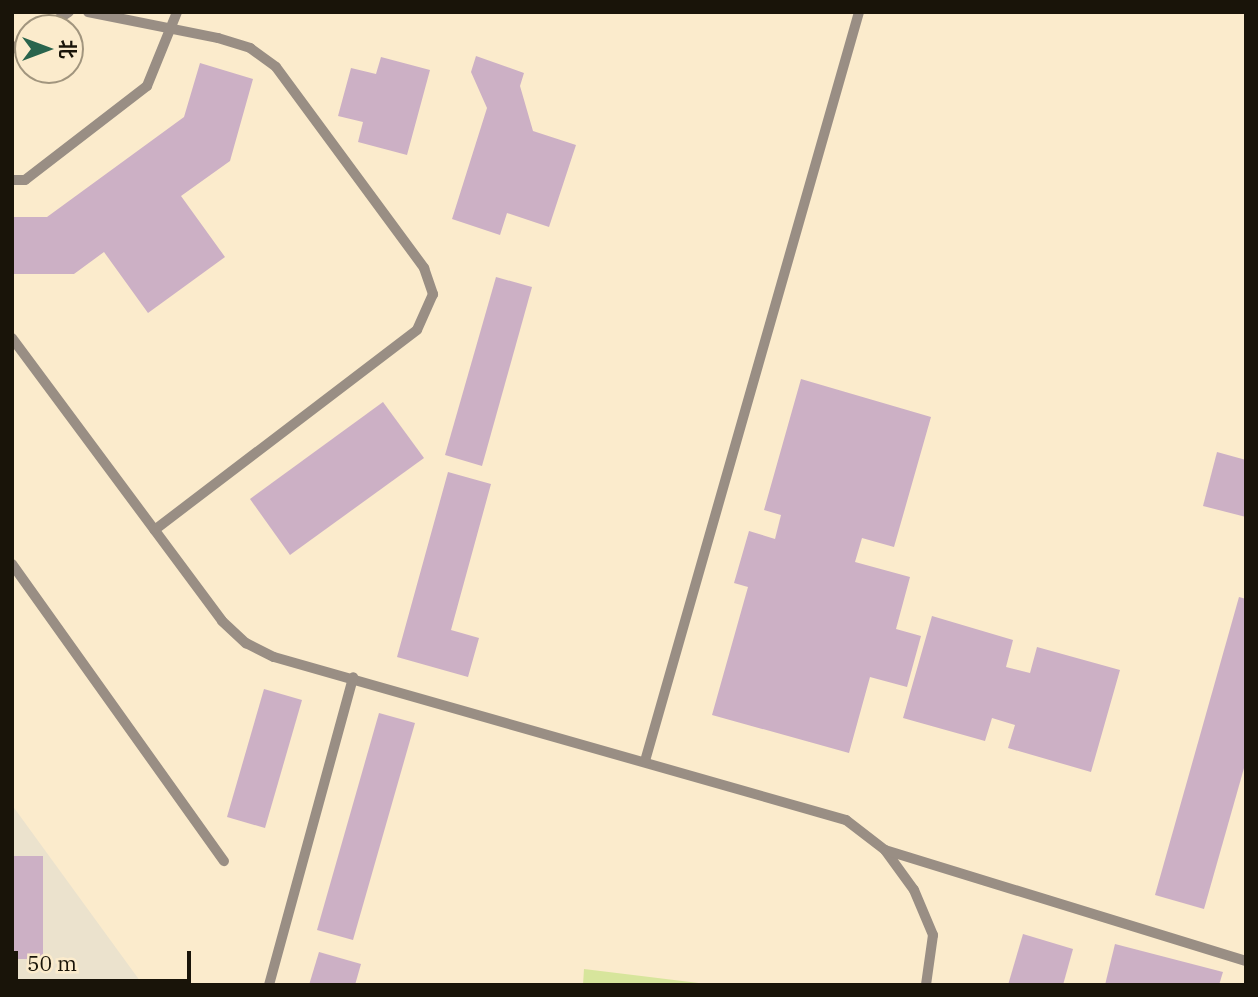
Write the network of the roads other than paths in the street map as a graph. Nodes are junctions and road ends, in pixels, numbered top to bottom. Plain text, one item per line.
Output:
1 (88, 12) edge
2 (177, 12) edge
3 (859, 12) edge
4 (172, 32) junction
5 (12, 180) edge
6 (12, 338) edge
7 (155, 530) junction
8 (12, 564) edge
9 (353, 677) junction
10 (645, 761) junction
11 (885, 850) junction
12 (224, 861) dead end
13 (1246, 961) edge
14 (269, 985) edge
15 (926, 985) edge

1 - 4 lane
2 - 4 lane
3 - 10 lane
4 - 5 lane
4 - 7 lane
6 - 7 lane
7 - 9 lane
8 - 12 lane
9 - 10 lane
9 - 14 lane
10 - 11 lane
11 - 13 lane
11 - 15 lane

